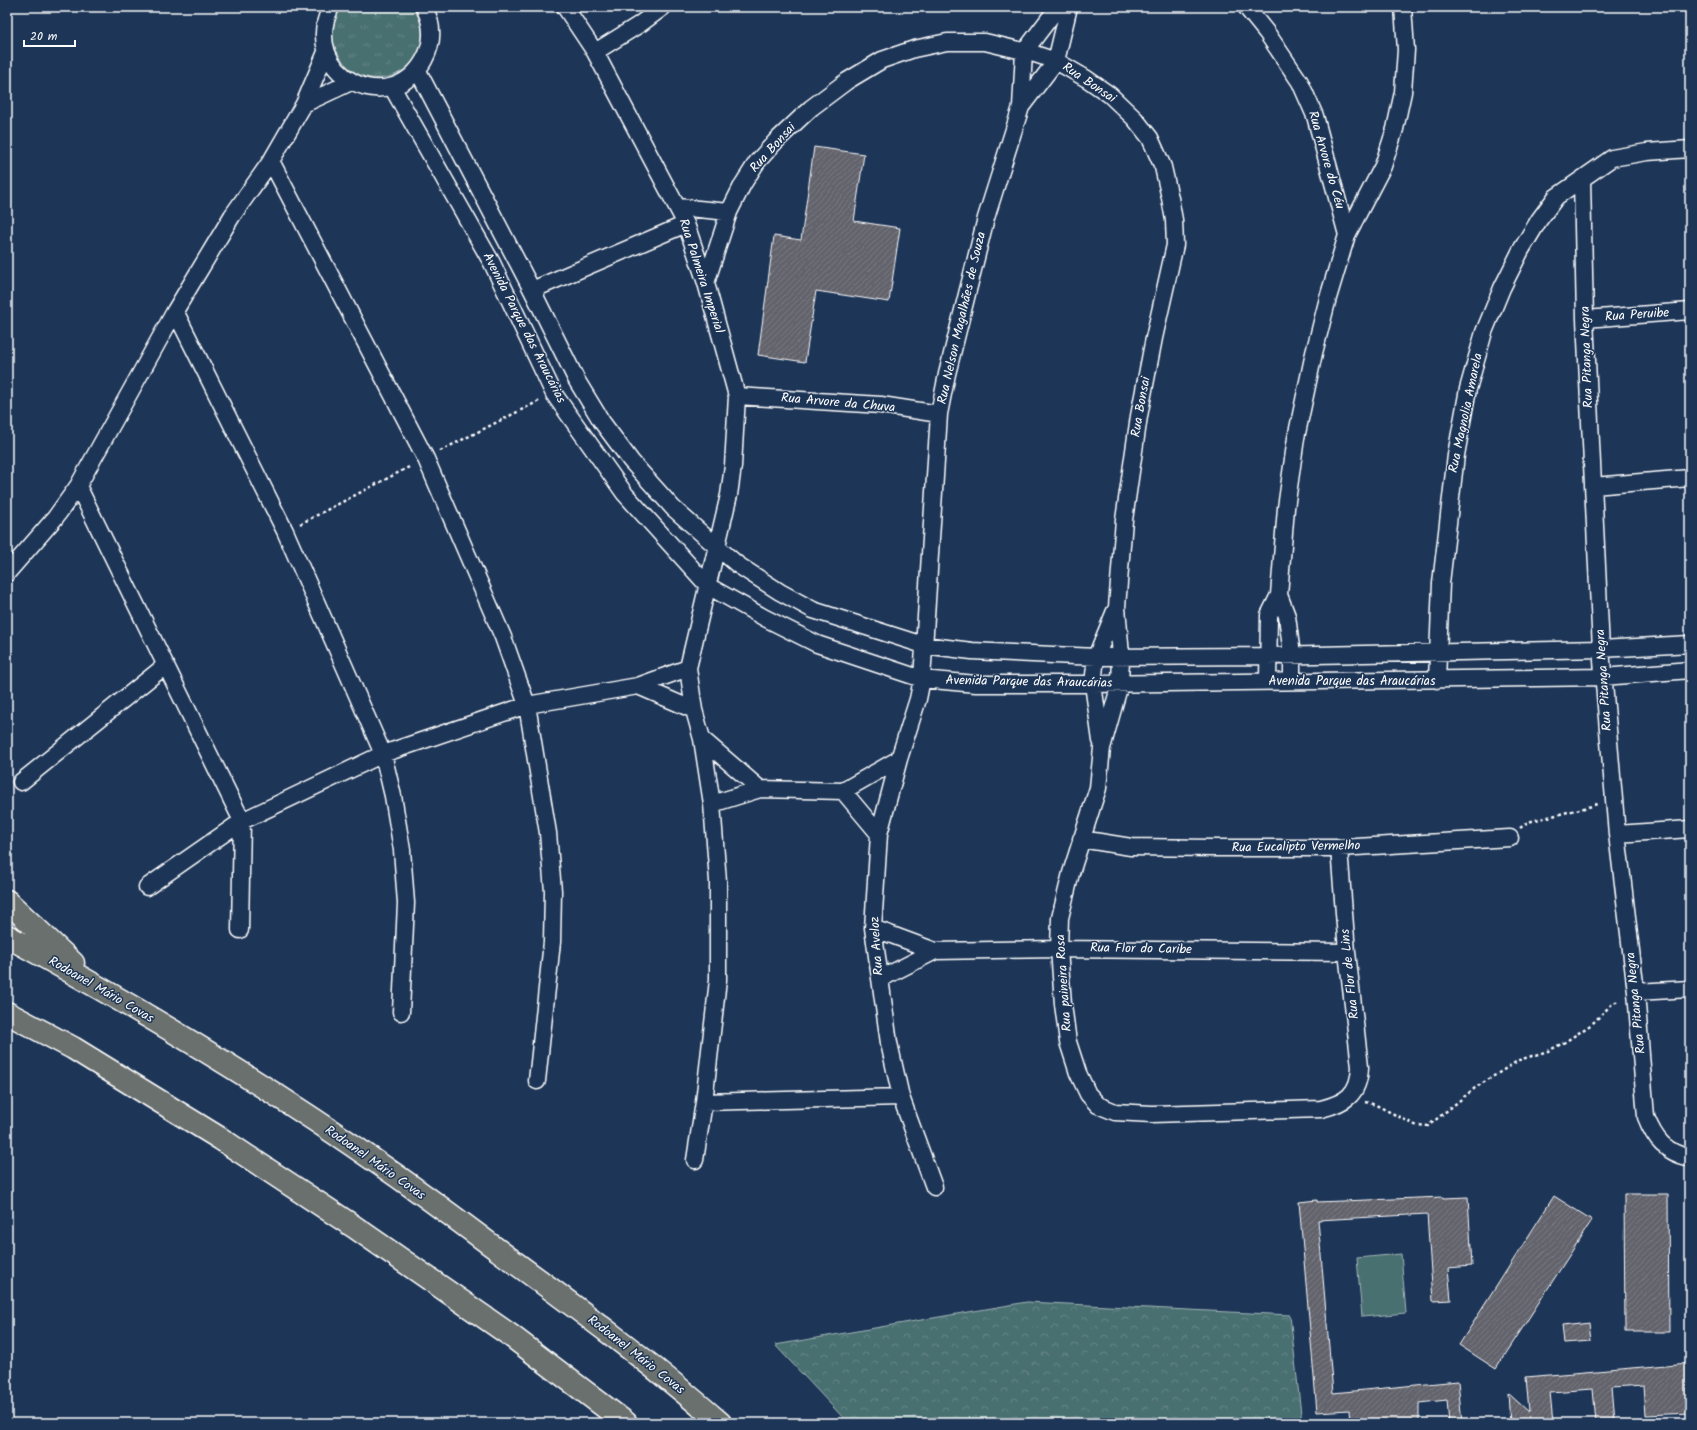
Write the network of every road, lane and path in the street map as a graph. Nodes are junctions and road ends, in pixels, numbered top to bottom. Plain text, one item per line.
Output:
1 (331, 7) edge
2 (565, 7) edge
3 (663, 7) edge
4 (1058, 7) edge
5 (1069, 7) edge
6 (1246, 7) edge
7 (1403, 7) edge
8 (430, 11) edge
9 (326, 52) junction
10 (595, 52) junction
11 (1024, 52) junction
12 (1056, 62) junction
13 (418, 70) junction
14 (351, 82) junction
15 (392, 87) junction
16 (304, 104) junction
17 (1021, 107) junction
18 (1690, 149) edge
19 (271, 161) junction
20 (1582, 179) junction
21 (678, 207) junction
22 (729, 212) junction
23 (686, 224) junction
24 (1347, 235) junction
25 (706, 283) junction
26 (532, 290) junction
27 (175, 311) junction
28 (1690, 311) edge
29 (1585, 319) junction
30 (737, 396) junction
31 (939, 414) junction
32 (1690, 478) edge
33 (78, 486) junction
34 (1593, 486) junction
35 (717, 547) junction
36 (7, 573) edge
37 (708, 586) junction
38 (1279, 595) junction
39 (1117, 607) junction
40 (1690, 644) edge
41 (923, 645) junction
42 (1601, 649) junction
43 (1437, 652) junction
44 (1292, 655) junction
45 (1121, 656) junction
46 (1268, 656) junction
47 (1096, 657) junction
48 (166, 665) junction
49 (688, 668) junction
50 (1690, 670) edge
51 (1603, 677) junction
52 (922, 679) junction
53 (1437, 680) junction
54 (1268, 681) junction
55 (1292, 681) junction
56 (1093, 684) junction
57 (1120, 684) junction
58 (638, 686) junction
59 (527, 705) junction
60 (694, 710) junction
61 (702, 739) junction
62 (1102, 748) junction
63 (382, 754) junction
64 (899, 759) junction
65 (21, 782) dead end
66 (760, 789) junction
67 (843, 791) junction
68 (1613, 795) junction
69 (712, 804) junction
70 (242, 821) junction
71 (1690, 829) edge
72 (879, 834) junction
73 (1616, 834) junction
74 (1510, 838) joint
75 (1082, 839) junction
76 (1339, 848) junction
77 (147, 887) dead end
78 (7, 901) edge
79 (873, 928) junction
80 (240, 930) dead end
81 (7, 936) edge
82 (1059, 949) junction
83 (935, 951) junction
84 (1347, 952) junction
85 (880, 979) junction
86 (97, 986) junction
87 (1690, 989) edge
88 (1636, 992) junction
89 (401, 1012) dead end
90 (7, 1013) edge
91 (7, 1023) edge
92 (73, 1048) junction
93 (537, 1080) dead end
94 (901, 1097) junction
95 (1349, 1098) junction
96 (704, 1102) junction
97 (1690, 1158) edge
98 (695, 1160) dead end
99 (934, 1187) dead end
100 (626, 1423) edge
101 (720, 1423) edge

1 - 9 street
2 - 10 street, Rua Palmeira Imperial
3 - 10 street
4 - 11 street
5 - 12 street, Rua Nelson Magalhães de Souza
6 - 24 street, Rua Arvore do Céu
7 - 24 street
8 - 13 street
9 - 14 street
9 - 16 street
10 - 21 street, Rua Palmeira Imperial
11 - 12 street, Rua Bonsai
11 - 17 street, Rua Nelson Magalhães de Souza
11 - 22 street, Rua Bonsai
12 - 17 street, Rua Nelson Magalhães de Souza
12 - 39 street, Rua Bonsai
13 - 15 street
13 - 26 street, Avenida Parque das Araucárias
14 - 15 street
14 - 16 street
15 - 37 street, Avenida Parque das Araucárias
16 - 19 street
17 - 31 street, Rua Nelson Magalhães de Souza
18 - 20 street, Rua Magnolia Amarela
19 - 27 street
19 - 59 street
20 - 29 street, Rua Pitanga Negra
20 - 43 street, Rua Magnolia Amarela
21 - 22 street
21 - 23 street, Rua Palmeira Imperial
22 - 25 street, Rua Bonsai
23 - 25 street, Rua Palmeira Imperial
23 - 26 street
24 - 38 street
25 - 30 street, Rua Palmeira Imperial
26 - 35 street, Avenida Parque das Araucárias
27 - 33 street
27 - 63 street
28 - 29 street, Rua Peruibe
29 - 34 street, Rua Pitanga Negra
30 - 31 street, Rua Arvore da Chuva
30 - 35 street, Rua Palmeira Imperial
31 - 41 street, Rua Nelson Magalhães de Souza
32 - 34 street
33 - 36 street
33 - 48 street
34 - 42 street, Rua Pitanga Negra
35 - 37 street, Rua Palmeira Imperial
35 - 41 street, Avenida Parque das Araucárias
37 - 49 street, Rua Palmeira Imperial
37 - 52 street, Avenida Parque das Araucárias
38 - 44 street
38 - 46 street
39 - 45 street
39 - 47 street
40 - 42 street, Avenida Parque das Araucárias
41 - 47 street, Avenida Parque das Araucárias
41 - 52 street, Rua Nelson Magalhães de Souza
42 - 43 street, Avenida Parque das Araucárias
42 - 51 street, Rua Pitanga Negra
43 - 44 street, Avenida Parque das Araucárias
43 - 53 street, Rua Magnolia Amarela
44 - 46 street, Avenida Parque das Araucárias
44 - 55 street
45 - 46 street, Avenida Parque das Araucárias
45 - 47 street, Avenida Parque das Araucárias
45 - 57 street
46 - 54 street
47 - 56 street
48 - 65 street
48 - 70 street
49 - 58 street
49 - 60 street
50 - 51 street, Avenida Parque das Araucárias
51 - 53 street, Avenida Parque das Araucárias
51 - 68 street, Rua Pitanga Negra
52 - 56 street, Avenida Parque das Araucárias
52 - 64 street, Rua Aveloz
53 - 55 street, Avenida Parque das Araucárias
54 - 55 street, Avenida Parque das Araucárias
54 - 57 street, Avenida Parque das Araucárias
56 - 57 street, Avenida Parque das Araucárias
56 - 62 street
57 - 62 street
58 - 59 street
58 - 60 street
59 - 63 street
59 - 93 street
60 - 61 street
61 - 66 street
61 - 69 street
62 - 75 street, Rua paineira Rosa
63 - 70 street
63 - 89 street
64 - 67 street
64 - 72 street, Rua Aveloz
66 - 67 street
66 - 69 street
67 - 72 street
68 - 73 street, Rua Pitanga Negra
68 - 74 path
69 - 96 street
70 - 77 street
70 - 80 street
71 - 73 street
72 - 79 street, Rua Aveloz
73 - 88 street, Rua Pitanga Negra
74 - 76 street, Rua Eucalipto Vermelho
75 - 76 street, Rua Eucalipto Vermelho
75 - 82 street, Rua paineira Rosa
76 - 84 street, Rua Flor de Lins
78 - 86 highway
79 - 83 street
79 - 85 street, Rua Aveloz
81 - 86 highway, Rodoanel Mário Covas
82 - 83 street, Rua Flor do Caribe
82 - 84 street, Rua Flor do Caribe
82 - 95 street, Rua paineira Rosa
83 - 85 street
84 - 95 street, Rua Flor de Lins
85 - 94 street, Rua Aveloz
86 - 101 highway, Rodoanel Mário Covas
87 - 88 street
88 - 95 path
88 - 97 street, Rua Pitanga Negra
90 - 92 highway
91 - 92 highway
92 - 100 highway
94 - 96 street
94 - 99 street, Rua Aveloz
96 - 98 street

